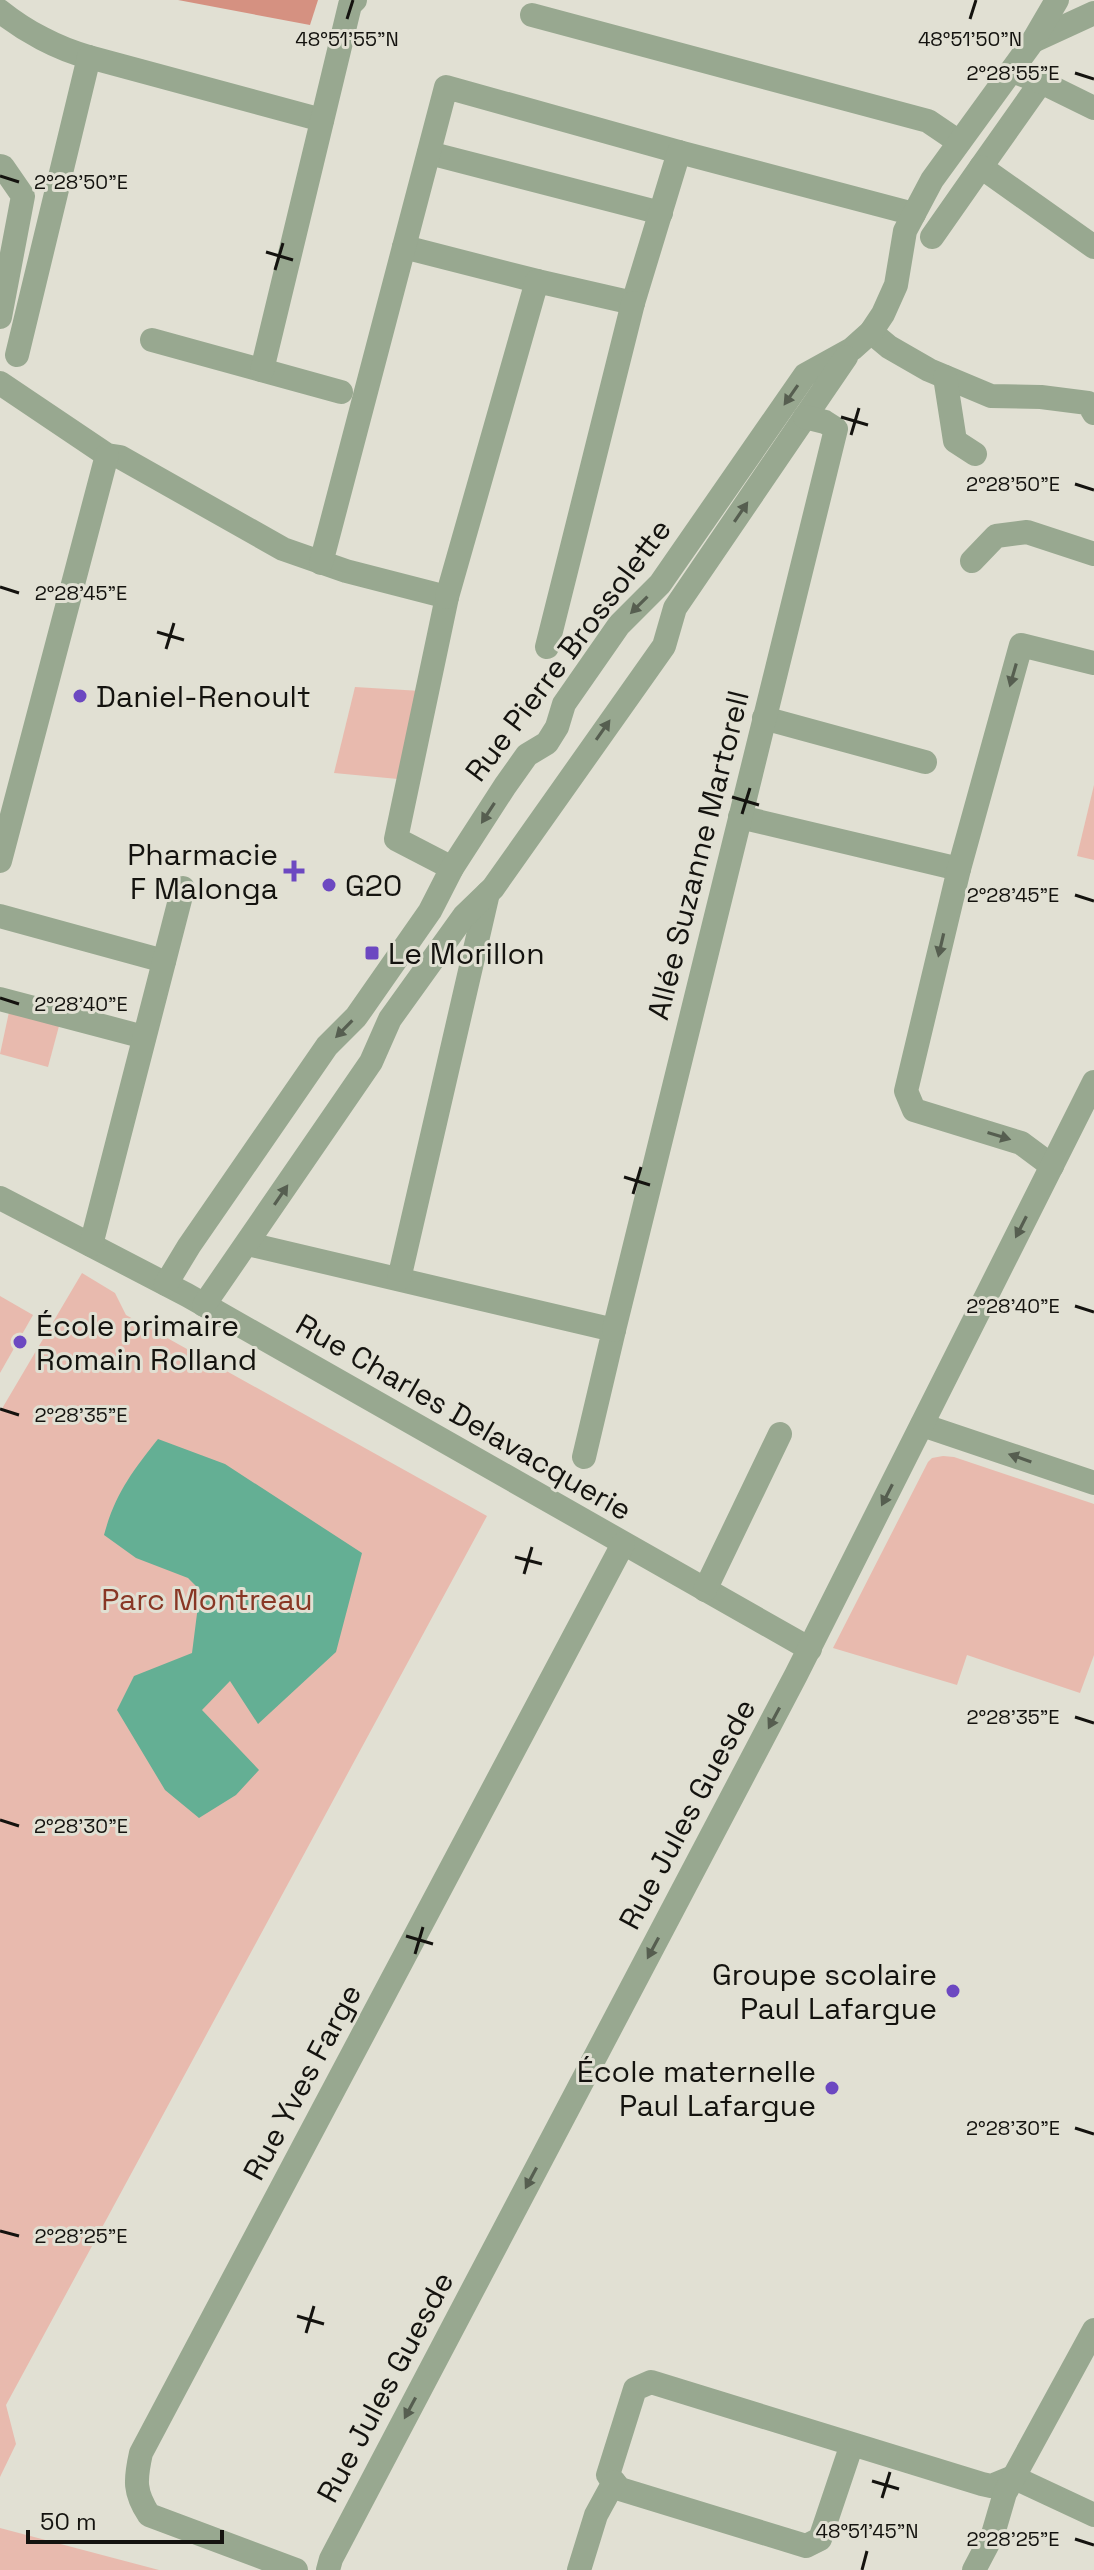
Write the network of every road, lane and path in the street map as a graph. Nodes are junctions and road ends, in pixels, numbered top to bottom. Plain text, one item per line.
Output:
1 (355, 0) edge
2 (1057, 0) edge
3 (0, 11) edge
4 (1094, 13) edge
5 (532, 15) dead end
6 (1033, 41) junction
7 (89, 57) junction
8 (1012, 71) junction
9 (1041, 82) junction
10 (1094, 108) edge
11 (322, 120) junction
12 (959, 142) junction
13 (679, 152) junction
14 (429, 153) junction
15 (0, 166) edge
16 (981, 167) junction
17 (661, 213) junction
18 (914, 214) junction
19 (932, 237) dead end
20 (404, 247) junction
21 (1094, 247) edge
22 (537, 281) junction
23 (633, 303) junction
24 (0, 317) edge
25 (871, 332) junction
26 (152, 340) dead end
27 (852, 349) junction
28 (17, 355) dead end
29 (262, 370) junction
30 (945, 377) junction
31 (0, 383) edge
32 (341, 392) dead end
33 (1094, 413) edge
34 (805, 417) junction
35 (975, 454) dead end
36 (107, 455) junction
37 (1094, 554) edge
38 (972, 561) dead end
39 (321, 563) junction
40 (447, 597) junction
41 (547, 647) dead end
42 (1094, 663) edge
43 (764, 718) junction
44 (547, 743) junction
45 (925, 762) dead end
46 (571, 776) junction
47 (740, 817) junction
48 (0, 861) edge
49 (452, 868) junction
50 (959, 869) junction
51 (183, 888) dead end
52 (488, 893) junction
53 (0, 916) edge
54 (164, 961) junction
55 (0, 999) edge
56 (144, 1037) junction
57 (1094, 1082) edge
58 (1052, 1166) junction
59 (0, 1198) edge
60 (248, 1244) junction
61 (91, 1245) junction
62 (399, 1279) junction
63 (166, 1284) junction
64 (204, 1305) junction
65 (614, 1330) junction
66 (922, 1425) junction
67 (780, 1434) dead end
68 (584, 1457) dead end
69 (1094, 1483) edge
70 (623, 1544) junction
71 (705, 1590) junction
72 (810, 1649) junction
73 (1094, 2330) edge
74 (1087, 2359) edge
75 (852, 2444) junction
76 (1013, 2477) junction
77 (614, 2482) junction
78 (1094, 2515) edge
79 (296, 2570) edge
80 (328, 2570) edge
81 (579, 2570) edge
82 (974, 2570) edge

1 - 11 street
2 - 6 street, Rue Pierre Brossolette
3 - 7 street
4 - 6 street
5 - 12 street
6 - 8 street, Rue Pierre Brossolette
7 - 11 street
7 - 28 street
8 - 9 street
8 - 12 street, Rue Pierre Brossolette
9 - 10 street
9 - 16 street
11 - 29 street
12 - 18 street, Rue Pierre Brossolette
13 - 14 street
13 - 17 street
13 - 18 street
14 - 17 street
14 - 20 street
15 - 24 street
16 - 19 street
16 - 21 street
17 - 23 street
18 - 25 street, Rue Pierre Brossolette
20 - 22 street
20 - 39 street
22 - 23 street
22 - 40 street
23 - 41 street
25 - 27 street, Rue Pierre Brossolette
25 - 30 street
26 - 29 street
27 - 34 street, Rue Pierre Brossolette
27 -> 44 street, Rue Pierre Brossolette
29 - 32 street
30 - 33 street
30 - 35 street
31 - 36 street
34 - 43 street, Allée Suzanne Martorell
46 -> 34 street, Rue Pierre Brossolette
36 - 39 street
36 - 48 street
37 - 38 street
39 - 40 street
40 - 49 street
42 -> 50 street
43 - 45 street
43 - 47 street, Allée Suzanne Martorell
44 - 46 street
44 -> 49 street, Rue Pierre Brossolette
46 - 52 street, Rue Pierre Brossolette
47 - 50 street
47 - 65 street, Allée Suzanne Martorell
49 -> 63 street, Rue Pierre Brossolette
50 -> 58 street
51 - 54 street
60 -> 52 street, Rue Pierre Brossolette
52 - 62 street
53 - 54 street
54 - 56 street
55 - 56 street
56 - 61 street
57 - 58 street, Rue Jules Guesde
58 -> 66 street, Rue Jules Guesde
59 - 61 street, Rue Charles Delavacquerie
60 - 62 street
60 - 64 street, Rue Pierre Brossolette
61 - 63 street, Rue Charles Delavacquerie
62 - 65 street
63 - 64 street, Rue Charles Delavacquerie
64 - 70 street, Rue Charles Delavacquerie
65 - 68 street, Allée Suzanne Martorell
69 -> 66 street
66 -> 72 street, Rue Jules Guesde
67 - 71 street
70 - 71 street, Rue Charles Delavacquerie
70 - 79 street, Rue Yves Farge
71 - 72 street, Rue Charles Delavacquerie
72 -> 80 street, Rue Jules Guesde
73 - 74 street
74 - 76 street
75 - 76 street
75 - 77 street
75 - 77 street
76 - 78 street
76 - 82 street
77 - 81 street

